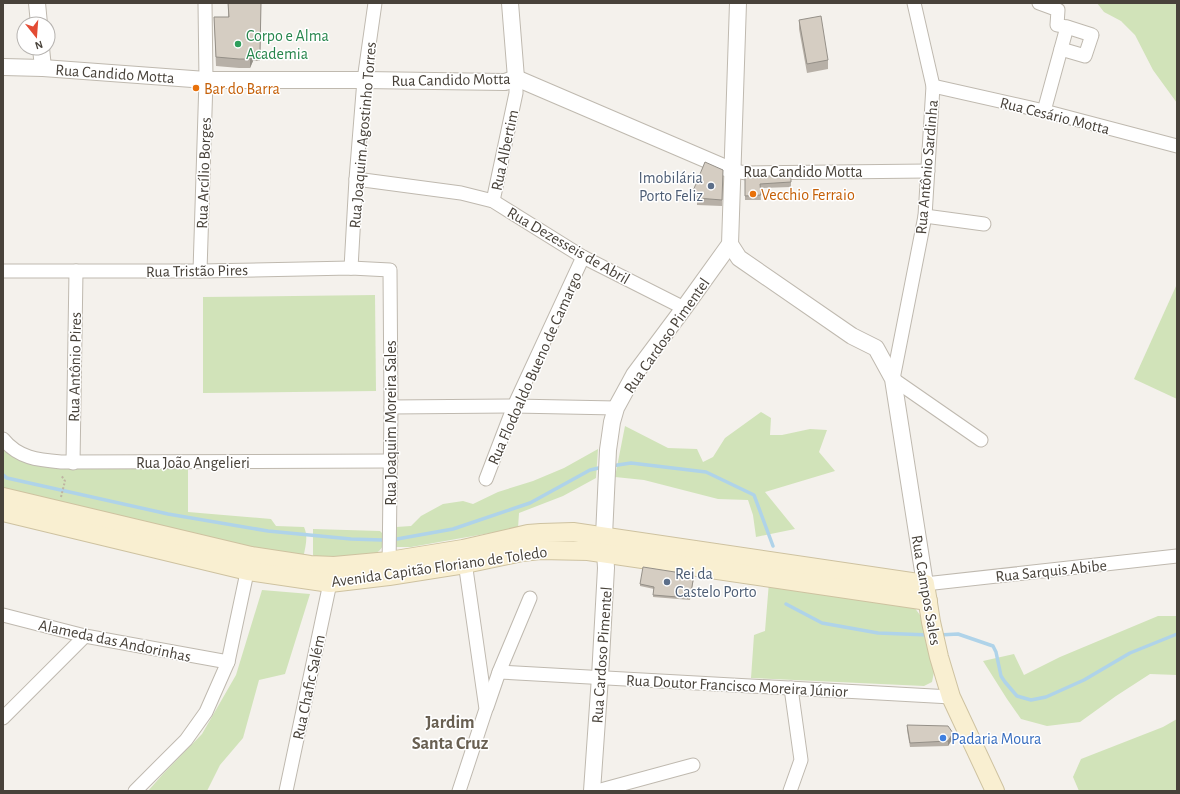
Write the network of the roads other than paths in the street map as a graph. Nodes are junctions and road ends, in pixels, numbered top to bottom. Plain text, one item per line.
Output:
1 (37, 3) edge
2 (205, 3) edge
3 (375, 3) edge
4 (510, 3) edge
5 (738, 3) edge
6 (914, 3) edge
7 (1040, 3) edge
8 (38, 16) edge
9 (1067, 28) junction
10 (1061, 48) junction
11 (42, 56) edge
12 (3, 67) edge
13 (43, 68) junction
14 (516, 78) junction
15 (206, 80) junction
16 (364, 80) junction
17 (933, 86) junction
18 (1044, 111) junction
19 (1177, 146) edge
20 (733, 171) junction
21 (928, 171) junction
22 (356, 179) junction
23 (493, 201) junction
24 (925, 216) junction
25 (984, 224) dead end
26 (730, 244) junction
27 (583, 257) junction
28 (351, 268) junction
29 (390, 270) joint
30 (3, 271) edge
31 (76, 271) junction
32 (200, 271) junction
33 (684, 308) junction
34 (893, 379) junction
35 (514, 406) junction
36 (392, 407) junction
37 (616, 408) junction
38 (3, 439) edge
39 (981, 440) dead end
40 (391, 461) junction
41 (73, 463) junction
42 (486, 479) dead end
43 (3, 497) edge
44 (3, 512) edge
45 (605, 545) junction
46 (1177, 556) edge
47 (464, 557) junction
48 (712, 560) junction
49 (389, 562) junction
50 (249, 563) junction
51 (330, 583) junction
52 (927, 592) junction
53 (530, 598) dead end
54 (3, 615) edge
55 (85, 636) junction
56 (228, 662) junction
57 (499, 672) junction
58 (600, 677) junction
59 (791, 688) junction
60 (951, 697) junction
61 (486, 709) junction
62 (3, 718) edge
63 (692, 765) dead end
64 (135, 791) edge
65 (286, 791) edge
66 (459, 791) edge
67 (592, 791) edge
68 (597, 791) edge
69 (790, 791) edge
70 (995, 791) edge

1 - 8 street
2 - 15 street, Rua Arcílio Borges
3 - 16 street, Rua Joaquim Agostinho Torres
4 - 14 street, Rua Albertim
5 - 20 street
6 - 17 street, Rua Antônio Sardinha
7 - 9 street
9 - 10 street
9 - 10 street
10 - 18 street
11 - 13 street
12 - 13 street, Rua Candido Motta
13 - 15 street, Rua Candido Motta
14 - 16 street, Rua Candido Motta
14 - 20 street, Rua Candido Motta
14 - 23 street, Rua Albertim
15 - 16 street, Rua Candido Motta
15 - 32 street, Rua Arcílio Borges
16 - 22 street, Rua Joaquim Agostinho Torres
17 - 18 street, Rua Cesário Motta
17 - 21 street, Rua Antônio Sardinha
18 - 19 street, Rua Cesário Motta
20 - 21 street, Rua Candido Motta
20 - 26 street
21 - 24 street, Rua Antônio Sardinha
22 - 23 street, Rua Dezesseis de Abril
22 - 28 street, Rua Joaquim Agostinho Torres
23 - 27 street, Rua Dezesseis de Abril
24 - 25 street
24 - 34 street, Rua Antônio Sardinha
26 - 33 street, Rua Cardoso Pimentel
26 - 34 street, Rua Campos Sales
27 - 33 street, Rua Dezesseis de Abril
27 - 35 street, Rua Flodoaldo Bueno de Camargo
28 - 29 street, Rua Tristão Pires
28 - 32 street, Rua Tristão Pires
29 - 36 street, Rua Joaquim Moreira Sales
30 - 31 street, Rua Tristão Pires
31 - 32 street, Rua Tristão Pires
31 - 41 street, Rua Antônio Pires
33 - 37 street, Rua Cardoso Pimentel
34 - 39 street
34 - 52 street, Rua Campos Sales
35 - 36 street
35 - 37 street
35 - 42 street, Rua Flodoaldo Bueno de Camargo
36 - 40 street, Rua Joaquim Moreira Sales
37 - 45 street, Rua Cardoso Pimentel
38 - 41 street, Rua João Angelieri
40 - 41 street, Rua João Angelieri
40 - 49 street, Rua Joaquim Moreira Sales
43 - 50 main road, Avenida Capitão Floriano de Toledo
44 - 50 main road, Avenida Capitão Floriano de Toledo
45 - 47 main road, Avenida Capitão Floriano de Toledo
45 - 48 main road, Avenida Capitão Floriano de Toledo
45 - 58 street, Rua Cardoso Pimentel
46 - 52 street, Rua Sarquis Abibe
47 - 49 main road, Avenida Capitão Floriano de Toledo
47 - 61 street
48 - 52 main road, Avenida Capitão Floriano de Toledo
48 - 52 main road, Avenida Capitão Floriano de Toledo
49 - 50 main road, Avenida Capitão Floriano de Toledo
49 - 51 main road, Avenida Capitão Floriano de Toledo
50 - 51 main road, Avenida Capitão Floriano de Toledo
50 - 56 street
51 - 65 street, Rua Chafic Salém
52 - 60 main road, Rua Campos Sales
53 - 57 street
54 - 55 street, Alameda das Andorinhas
55 - 56 street, Alameda das Andorinhas
55 - 62 street
56 - 64 street
57 - 58 street, Rua Doutor Francisco Moreira Júnior
57 - 61 street
58 - 59 street, Rua Doutor Francisco Moreira Júnior
58 - 67 street, Rua Cardoso Pimentel
59 - 60 street, Rua Doutor Francisco Moreira Júnior
59 - 69 street
60 - 70 main road, Rua Campos Sales
61 - 66 street
63 - 68 street

